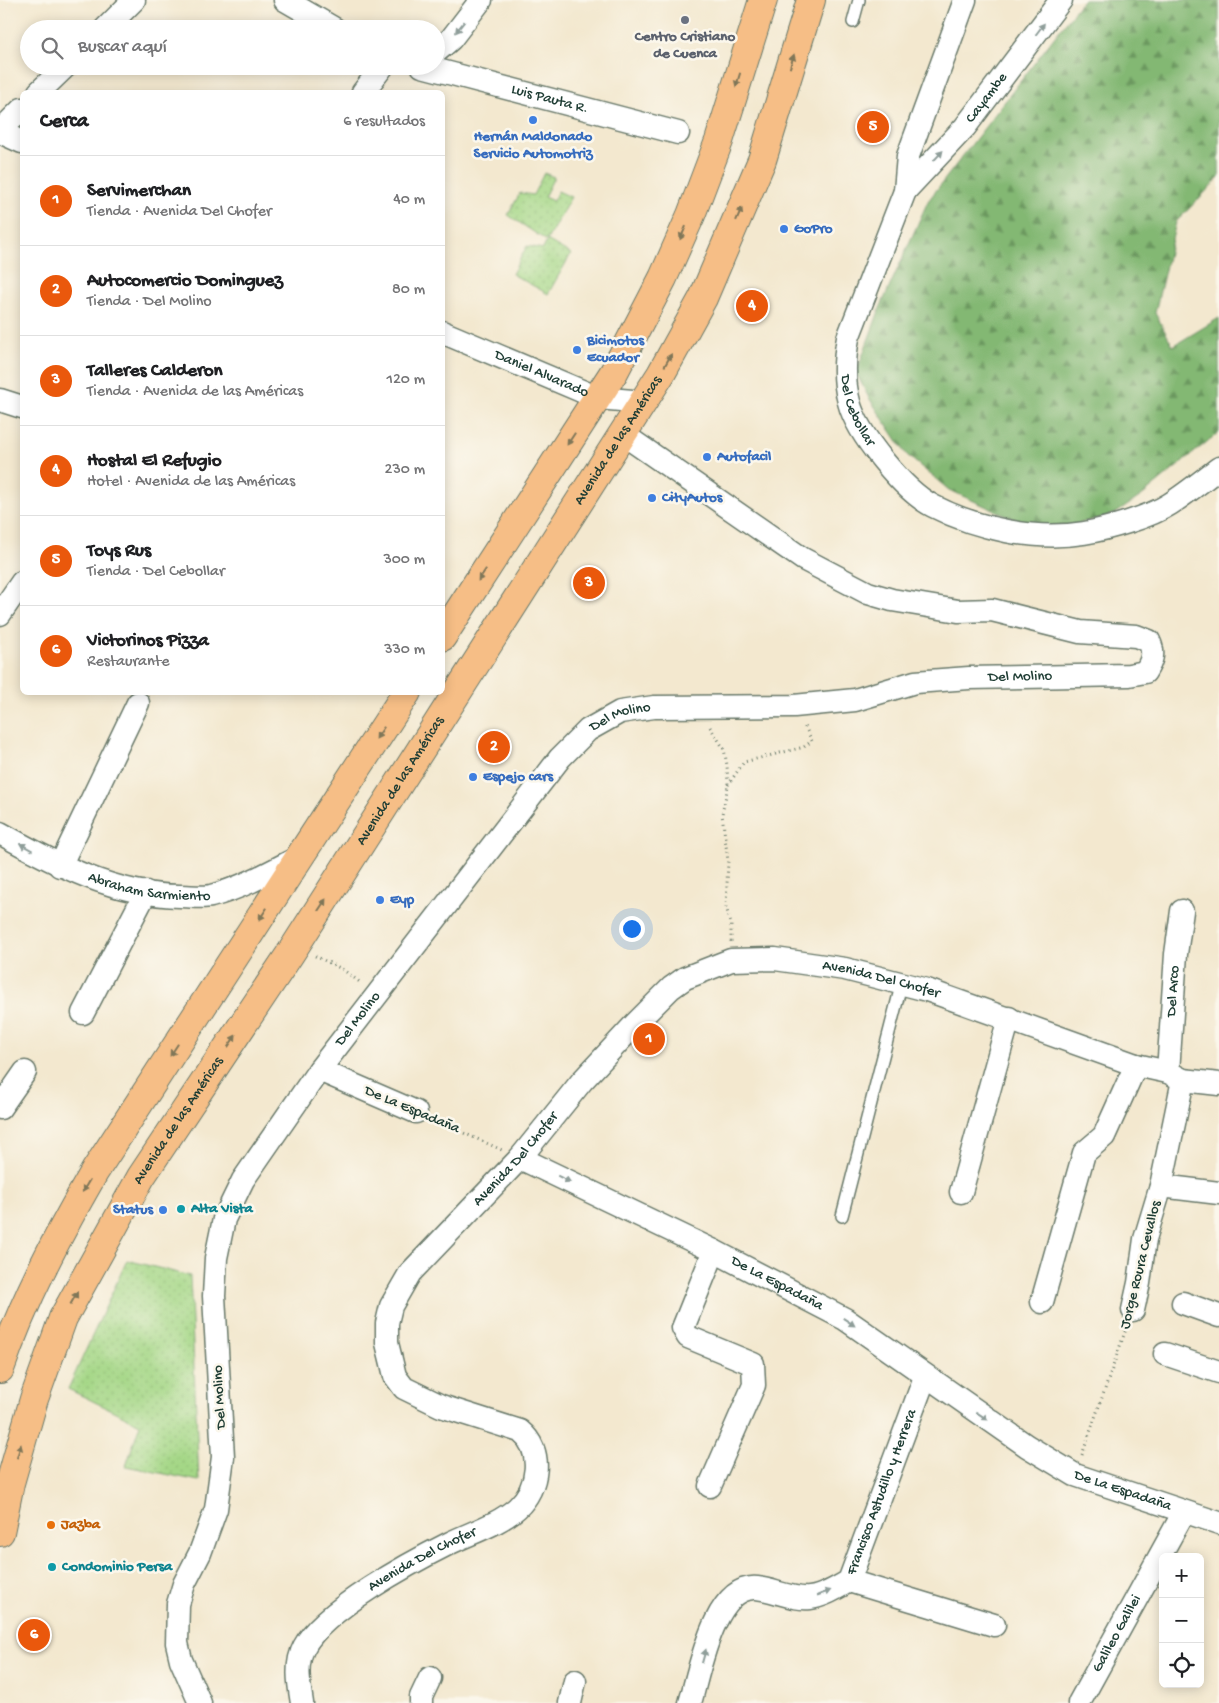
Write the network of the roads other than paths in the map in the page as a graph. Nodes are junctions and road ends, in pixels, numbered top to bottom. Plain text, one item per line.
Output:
1 (134, 0) edge
2 (285, 0) edge
3 (481, 0) edge
4 (763, 0) edge
5 (811, 0) edge
6 (859, 0) edge
7 (966, 0) edge
8 (1061, 0) edge
9 (114, 20) edge
10 (319, 20) edge
11 (853, 22) dead end
12 (445, 44) edge
13 (445, 72) edge
14 (57, 75) edge
15 (376, 75) edge
16 (41, 90) edge
17 (365, 90) edge
18 (20, 111) edge
19 (0, 131) edge
20 (678, 133) dead end
21 (20, 141) edge
22 (905, 191) junction
23 (445, 333) edge
24 (598, 398) junction
25 (0, 400) edge
26 (644, 402) junction
27 (20, 406) edge
28 (624, 435) junction
29 (1219, 468) edge
30 (20, 585) edge
31 (0, 614) edge
32 (445, 626) edge
33 (405, 695) edge
34 (138, 703) dead end
35 (0, 833) edge
36 (302, 856) junction
37 (60, 866) junction
38 (146, 892) junction
39 (1182, 911) dead end
40 (902, 982) junction
41 (82, 1013) dead end
42 (1009, 1018) junction
43 (1136, 1066) junction
44 (319, 1070) junction
45 (24, 1072) dead end
46 (1175, 1076) junction
47 (1219, 1084) edge
48 (0, 1108) edge
49 (416, 1112) road end
50 (520, 1158) junction
51 (1161, 1186) junction
52 (961, 1192) dead end
53 (1219, 1193) edge
54 (842, 1216) dead end
55 (714, 1251) junction
56 (1042, 1302) dead end
57 (1183, 1303) dead end
58 (1133, 1310) road end
59 (1219, 1316) edge
60 (5, 1336) edge
61 (1165, 1354) dead end
62 (0, 1368) edge
63 (1219, 1372) edge
64 (926, 1377) junction
65 (710, 1486) dead end
66 (1184, 1512) junction
67 (1219, 1523) edge
68 (0, 1532) edge
69 (849, 1581) junction
70 (994, 1624) dead end
71 (430, 1678) dead end
72 (574, 1681) dead end
73 (200, 1703) edge
74 (302, 1703) edge
75 (421, 1703) edge
76 (570, 1703) edge
77 (690, 1703) edge
78 (1079, 1703) edge

1 - 9 street
2 - 10 street
3 -> 12 street
4 -> 24 main road
26 -> 5 main road, Avenida de las Américas
6 - 11 lane
7 - 22 street, Del Cebollar
22 -> 8 street, Cayambe
13 - 20 street, Luis Pauta R.
14 - 16 street
15 - 17 street
18 - 19 street
19 - 21 street
22 - 29 street, Del Cebollar
23 - 24 street, Daniel Alvarado
24 - 26 street, Daniel Alvarado
24 -> 32 main road
25 - 27 street
26 - 28 main road, Avenida de las Américas
28 - 44 street, Del Molino
68 -> 28 main road, Avenida de las Américas
30 - 31 street
33 -> 36 main road
34 - 37 street
37 -> 35 street, Abraham Sarmiento
36 - 38 street, Abraham Sarmiento
36 -> 60 main road
37 - 38 street, Abraham Sarmiento
38 - 41 street
39 - 46 street, Del Arco
40 - 42 street, Avenida Del Chofer
40 - 50 street, Avenida Del Chofer
40 - 54 lane
42 - 43 street, Avenida Del Chofer
42 - 52 street
43 - 46 street, Avenida Del Chofer
43 - 56 street
44 - 49 street, De La Espadaña
44 - 73 street, Del Molino
45 - 48 street
46 - 47 street, Avenida Del Chofer
46 - 51 street, Jorge Roura Cevallos
50 -> 55 street, De La Espadaña
50 - 74 street, Avenida Del Chofer
51 - 53 street
51 - 58 street, Jorge Roura Cevallos
55 -> 64 street, De La Espadaña
55 - 65 street
57 - 59 street
60 - 62 main road
61 - 63 street
64 -> 66 street, De La Espadaña
64 - 69 street, Francisco Astudillo y Herrera
66 - 67 street, De La Espadaña
66 - 78 street, Galileo Galilei
69 - 70 street
77 -> 69 street, Francisco Astudillo y Herrera
71 - 75 street
72 - 76 street

